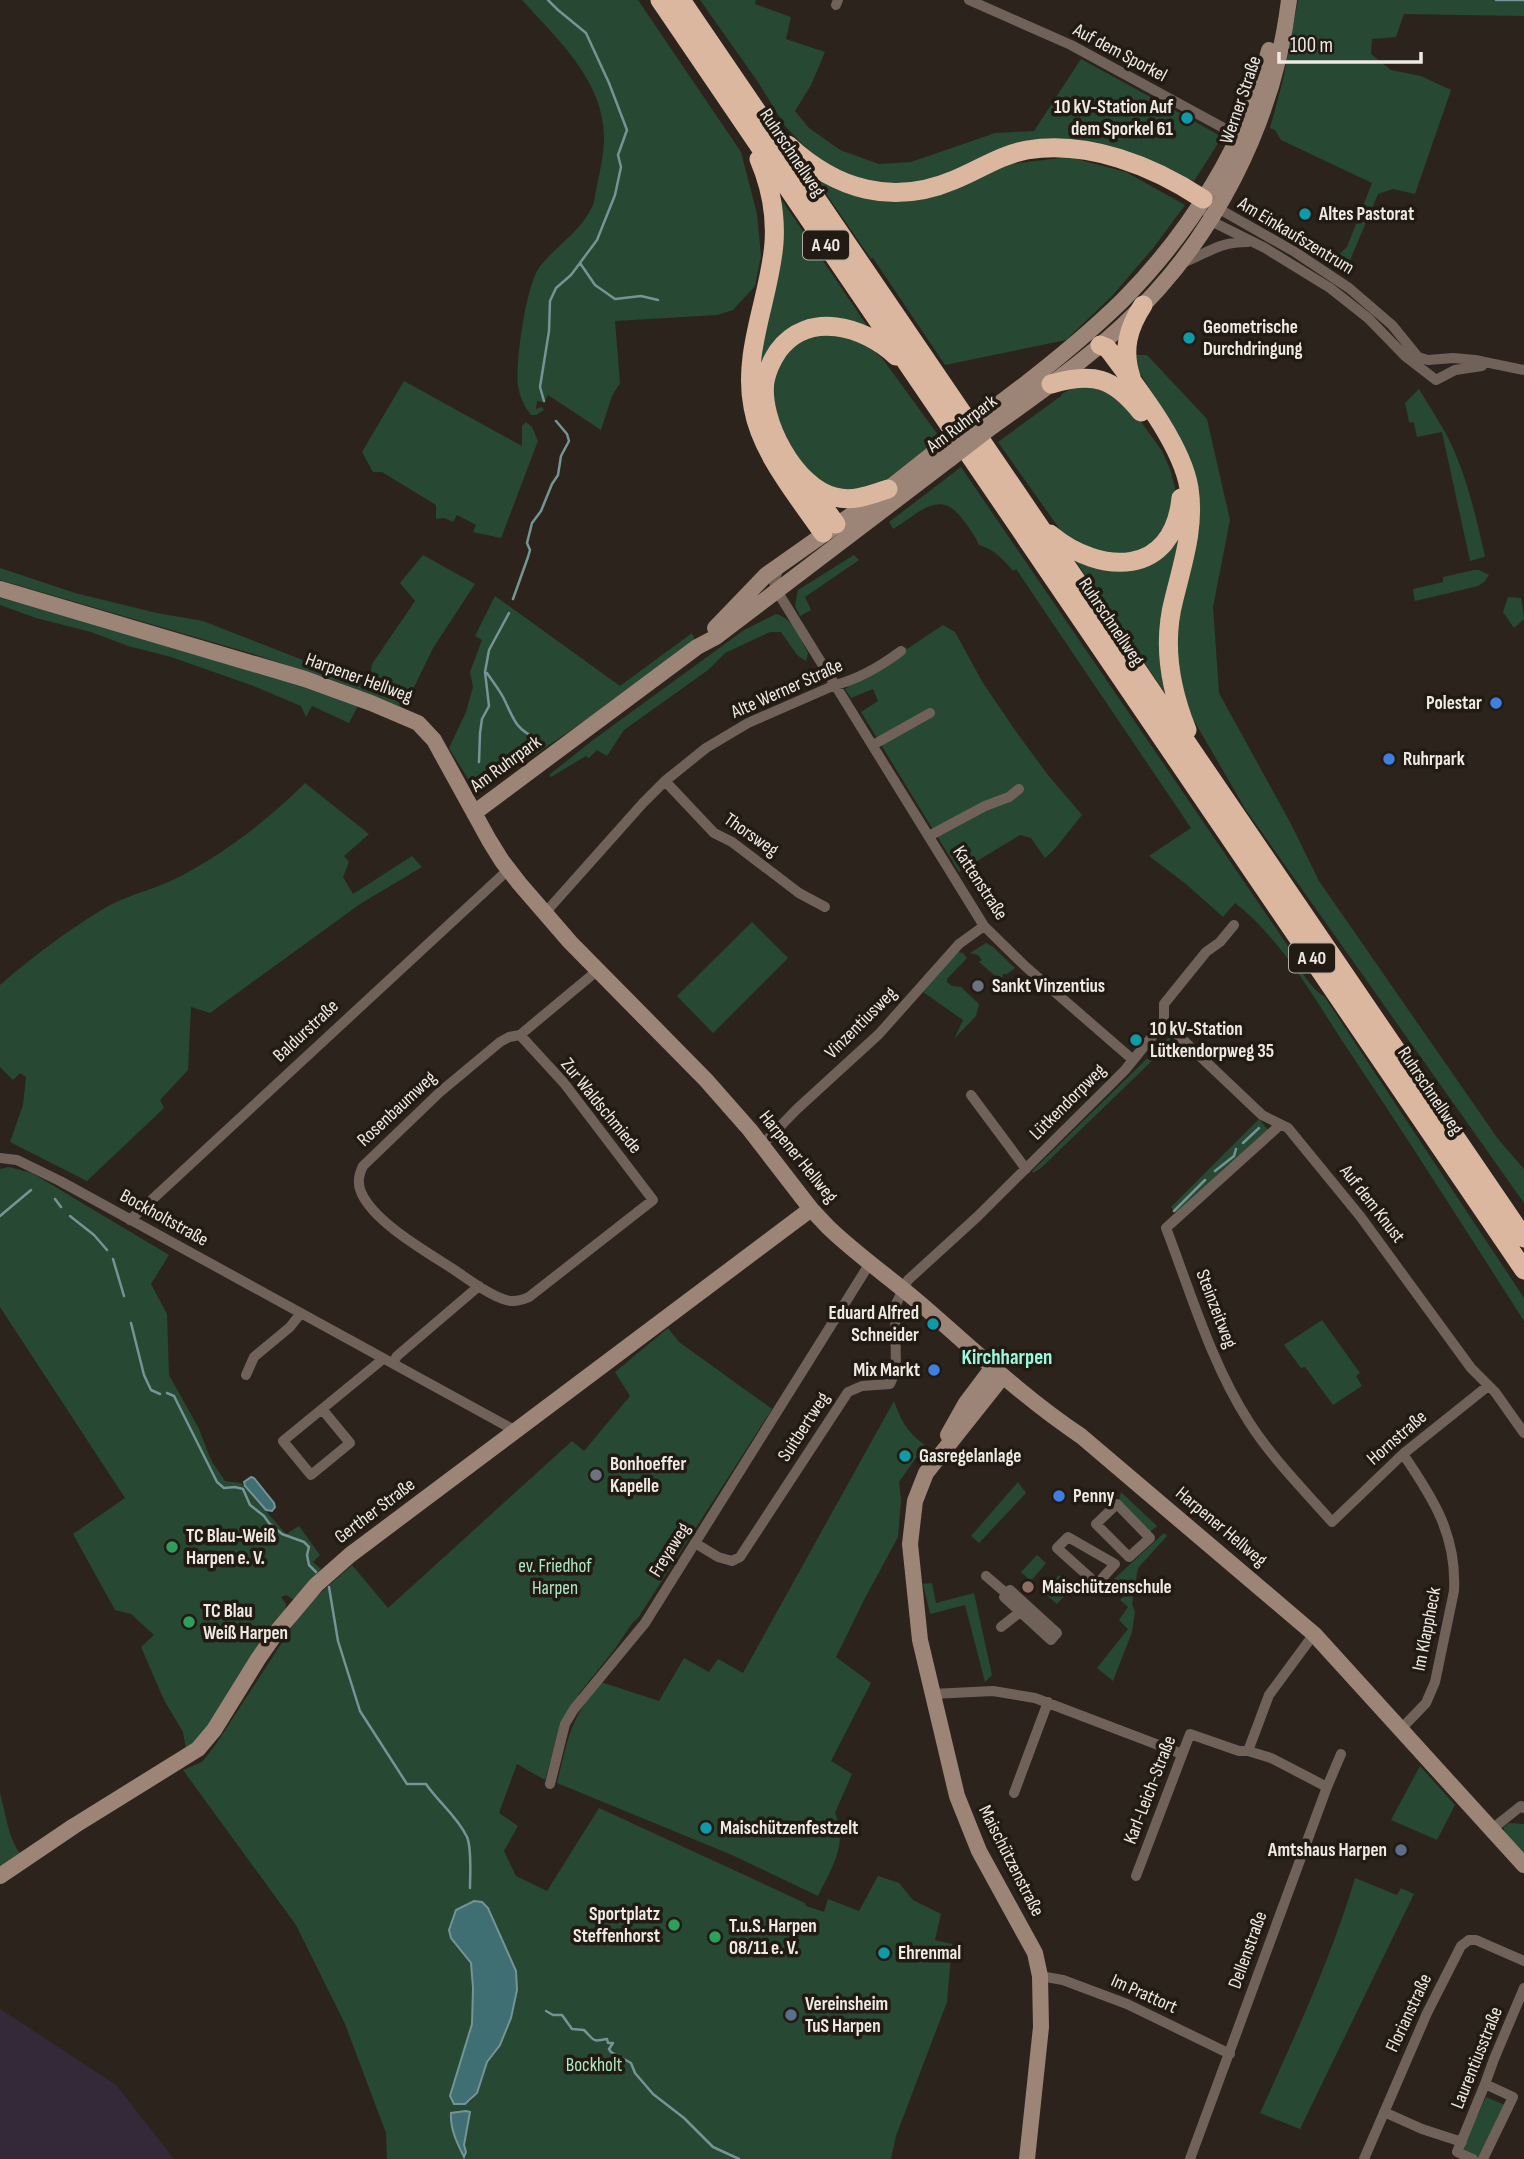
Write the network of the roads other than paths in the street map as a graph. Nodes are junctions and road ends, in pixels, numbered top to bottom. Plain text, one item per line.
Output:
1 (660, 0) edge
2 (681, 0) edge
3 (969, 0) edge
4 (1280, 0) edge
5 (1289, 0) edge
6 (741, 104) junction
7 (1245, 140) junction
8 (1210, 209) junction
9 (1252, 242) junction
10 (1179, 264) junction
11 (1143, 305) junction
12 (1075, 344) junction
13 (1100, 345) junction
14 (1496, 364) junction
15 (1524, 370) edge
16 (919, 381) junction
17 (1051, 384) junction
18 (1136, 387) junction
19 (989, 421) junction
20 (945, 453) junction
21 (800, 475) junction
22 (888, 489) junction
23 (1030, 513) junction
24 (836, 531) junction
25 (780, 564) junction
26 (0, 589) edge
27 (777, 591) junction
28 (741, 600) junction
29 (697, 648) junction
30 (901, 651) dead end
31 (835, 685) junction
32 (930, 713) dead end
33 (873, 745) junction
34 (1209, 775) junction
35 (665, 781) junction
36 (1019, 789) dead end
37 (474, 813) junction
38 (929, 836) junction
39 (508, 870) junction
40 (825, 907) dead end
41 (545, 914) junction
42 (1234, 925) dead end
43 (985, 926) junction
44 (597, 970) junction
45 (1164, 1022) junction
46 (520, 1035) junction
47 (1132, 1059) junction
48 (971, 1095) dead end
49 (1280, 1125) junction
50 (762, 1145) junction
51 (1462, 1146) junction
52 (4, 1158) edge
53 (1026, 1169) junction
54 (653, 1200) joint
55 (811, 1209) junction
56 (130, 1220) junction
57 (1524, 1222) edge
58 (1524, 1238) edge
59 (870, 1263) junction
60 (1524, 1270) edge
61 (479, 1286) junction
62 (902, 1289) junction
63 (302, 1314) junction
64 (388, 1361) junction
65 (998, 1372) junction
66 (246, 1375) dead end
67 (1488, 1386) junction
68 (322, 1409) junction
69 (516, 1431) junction
70 (1524, 1433) edge
71 (1403, 1454) junction
72 (1332, 1522) joint
73 (695, 1543) junction
74 (1125, 1554) junction
75 (1113, 1565) junction
76 (986, 1576) dead end
77 (1007, 1594) junction
78 (1020, 1612) junction
79 (1001, 1627) dead end
80 (1314, 1633) junction
81 (932, 1694) junction
82 (1048, 1702) junction
83 (1402, 1728) junction
84 (1248, 1751) junction
85 (1182, 1754) junction
86 (1341, 1754) dead end
87 (550, 1784) dead end
88 (1327, 1787) junction
89 (1014, 1793) dead end
90 (1523, 1805) edge
91 (1492, 1829) junction
92 (1524, 1865) edge
93 (0, 1876) edge
94 (1136, 1876) dead end
95 (1524, 1961) edge
96 (1040, 1976) junction
97 (1524, 1988) edge
98 (1230, 2054) junction
99 (1485, 2084) junction
100 (1519, 2099) edge
101 (1384, 2112) junction
102 (1462, 2142) junction
103 (1027, 2159) edge
104 (1190, 2159) edge
105 (1364, 2159) edge
106 (1473, 2159) edge
107 (1483, 2159) edge

1 - 6 highway, Ruhrschnellweg / A 40
2 - 6 highway, Ruhrschnellweg / A 40
3 - 7 street, Auf dem Sporkel
4 - 7 main road, Werner Straße
5 - 7 main road, Werner Straße
6 - 8 highway
6 - 16 highway, Ruhrschnellweg / A 40
6 - 23 highway, Ruhrschnellweg / A 40
6 - 24 highway
7 - 8 main road, Werner Straße
8 - 9 street, Am Einkaufszentrum
8 - 10 main road, Am Ruhrpark
8 - 12 main road, Am Ruhrpark
8 - 14 street, Am Einkaufszentrum
9 - 10 street, Am Einkaufszentrum
9 - 14 street, Am Einkaufszentrum
10 - 11 main road, Am Ruhrpark
11 - 13 main road, Am Ruhrpark
11 - 18 highway
12 - 13 main road
12 - 19 main road, Am Ruhrpark
13 - 17 main road, Am Ruhrpark
13 - 18 highway
14 - 15 street
16 - 21 highway
16 - 60 highway, Ruhrschnellweg / A 40
17 - 19 main road, Am Ruhrpark
17 - 23 highway
18 - 34 highway
19 - 20 main road, Am Ruhrpark, bridge
20 - 22 main road, Am Ruhrpark
20 - 24 main road, Am Ruhrpark
21 - 22 highway
21 - 24 highway
22 - 24 main road, Am Ruhrpark
23 - 34 highway, Ruhrschnellweg / A 40
24 - 25 main road, Am Ruhrpark
24 - 27 main road, Am Ruhrpark
25 - 27 street
25 - 28 main road, Am Ruhrpark
26 - 37 main road, Harpener Hellweg
27 - 28 street
27 - 29 main road, Am Ruhrpark
27 - 31 street, Kattenstraße
28 - 29 main road, Am Ruhrpark
29 - 37 main road, Am Ruhrpark
30 - 31 street, Alte Werner Straße
31 - 33 street, Kattenstraße
31 - 35 street, Alte Werner Straße
32 - 33 street
33 - 38 street, Kattenstraße
34 - 51 highway, Ruhrschnellweg / A 40
35 - 40 street, Thorsweg
35 - 41 street, Alte Werner Straße
36 - 38 street, Kattenstraße
37 - 39 main road, Harpener Hellweg
38 - 43 street, Kattenstraße
39 - 41 main road, Harpener Hellweg
39 - 56 street, Baldurstraße
41 - 44 main road, Harpener Hellweg
42 - 45 street, Lütkendorpweg
43 - 47 street, Kattenstraße
43 - 50 street, Vinzentiusweg
44 - 46 street, Rosenbaumweg
44 - 50 main road, Harpener Hellweg
45 - 47 street, Lütkendorpweg
45 - 49 street, Auf dem Knust
46 - 54 street, Zur Waldschmiede
46 - 61 street, Rosenbaumweg
47 - 53 street, Lütkendorpweg
48 - 53 street
49 - 67 street, Auf dem Knust
49 - 72 street, Steinzeitweg
50 - 55 main road, Harpener Hellweg
51 - 57 highway
51 - 58 highway, Ruhrschnellweg / A 40
52 - 56 street, Bockholtstraße
53 - 62 street, Lütkendorpweg
54 - 61 street, Rosenbaumweg
55 - 59 main road, Harpener Hellweg
55 - 69 main road, Gerther Straße
56 - 63 street, Bockholtstraße
59 - 62 main road, Harpener Hellweg
59 - 73 street, Freyaweg
61 - 64 street
62 - 65 main road, Harpener Hellweg
62 - 73 street, Suitbertweg
63 - 64 street, Bockholtstraße
63 - 66 street
64 - 68 street
64 - 69 street, Bockholtstraße
65 - 80 main road, Harpener Hellweg
65 - 81 main road, Maischützenstraße
67 - 70 street, Auf dem Knust
67 - 71 street, Hornstraße
68 - 68 street
69 - 93 main road, Gerther Straße
71 - 72 street, Hornstraße
71 - 83 street, Im Klappheck
73 - 87 street, Freyaweg
74 - 74 street
74 - 75 street
75 - 75 street
76 - 77 street
77 - 78 street
77 - 78 street
78 - 79 street
80 - 83 main road, Harpener Hellweg
80 - 84 street
81 - 82 street
81 - 96 main road, Maischützenstraße
82 - 85 street
82 - 89 street
83 - 91 main road, Harpener Hellweg
84 - 85 street, Karl-Leich-Straße
84 - 88 street, Karl-Leich-Straße
85 - 94 street, Karl-Leich-Straße
86 - 88 street, Dellenstraße
88 - 98 street, Dellenstraße
90 - 91 street
91 - 92 main road, Harpener Hellweg
95 - 101 street, Florianstraße
96 - 98 street, Im Prattort
96 - 103 main road, Maischützenstraße
97 - 99 street, Laurentiusstraße
98 - 104 street, Dellenstraße
99 - 100 street
99 - 102 street, Laurentiusstraße
100 - 107 street
101 - 102 street
101 - 105 street, Florianstraße
102 - 106 street

